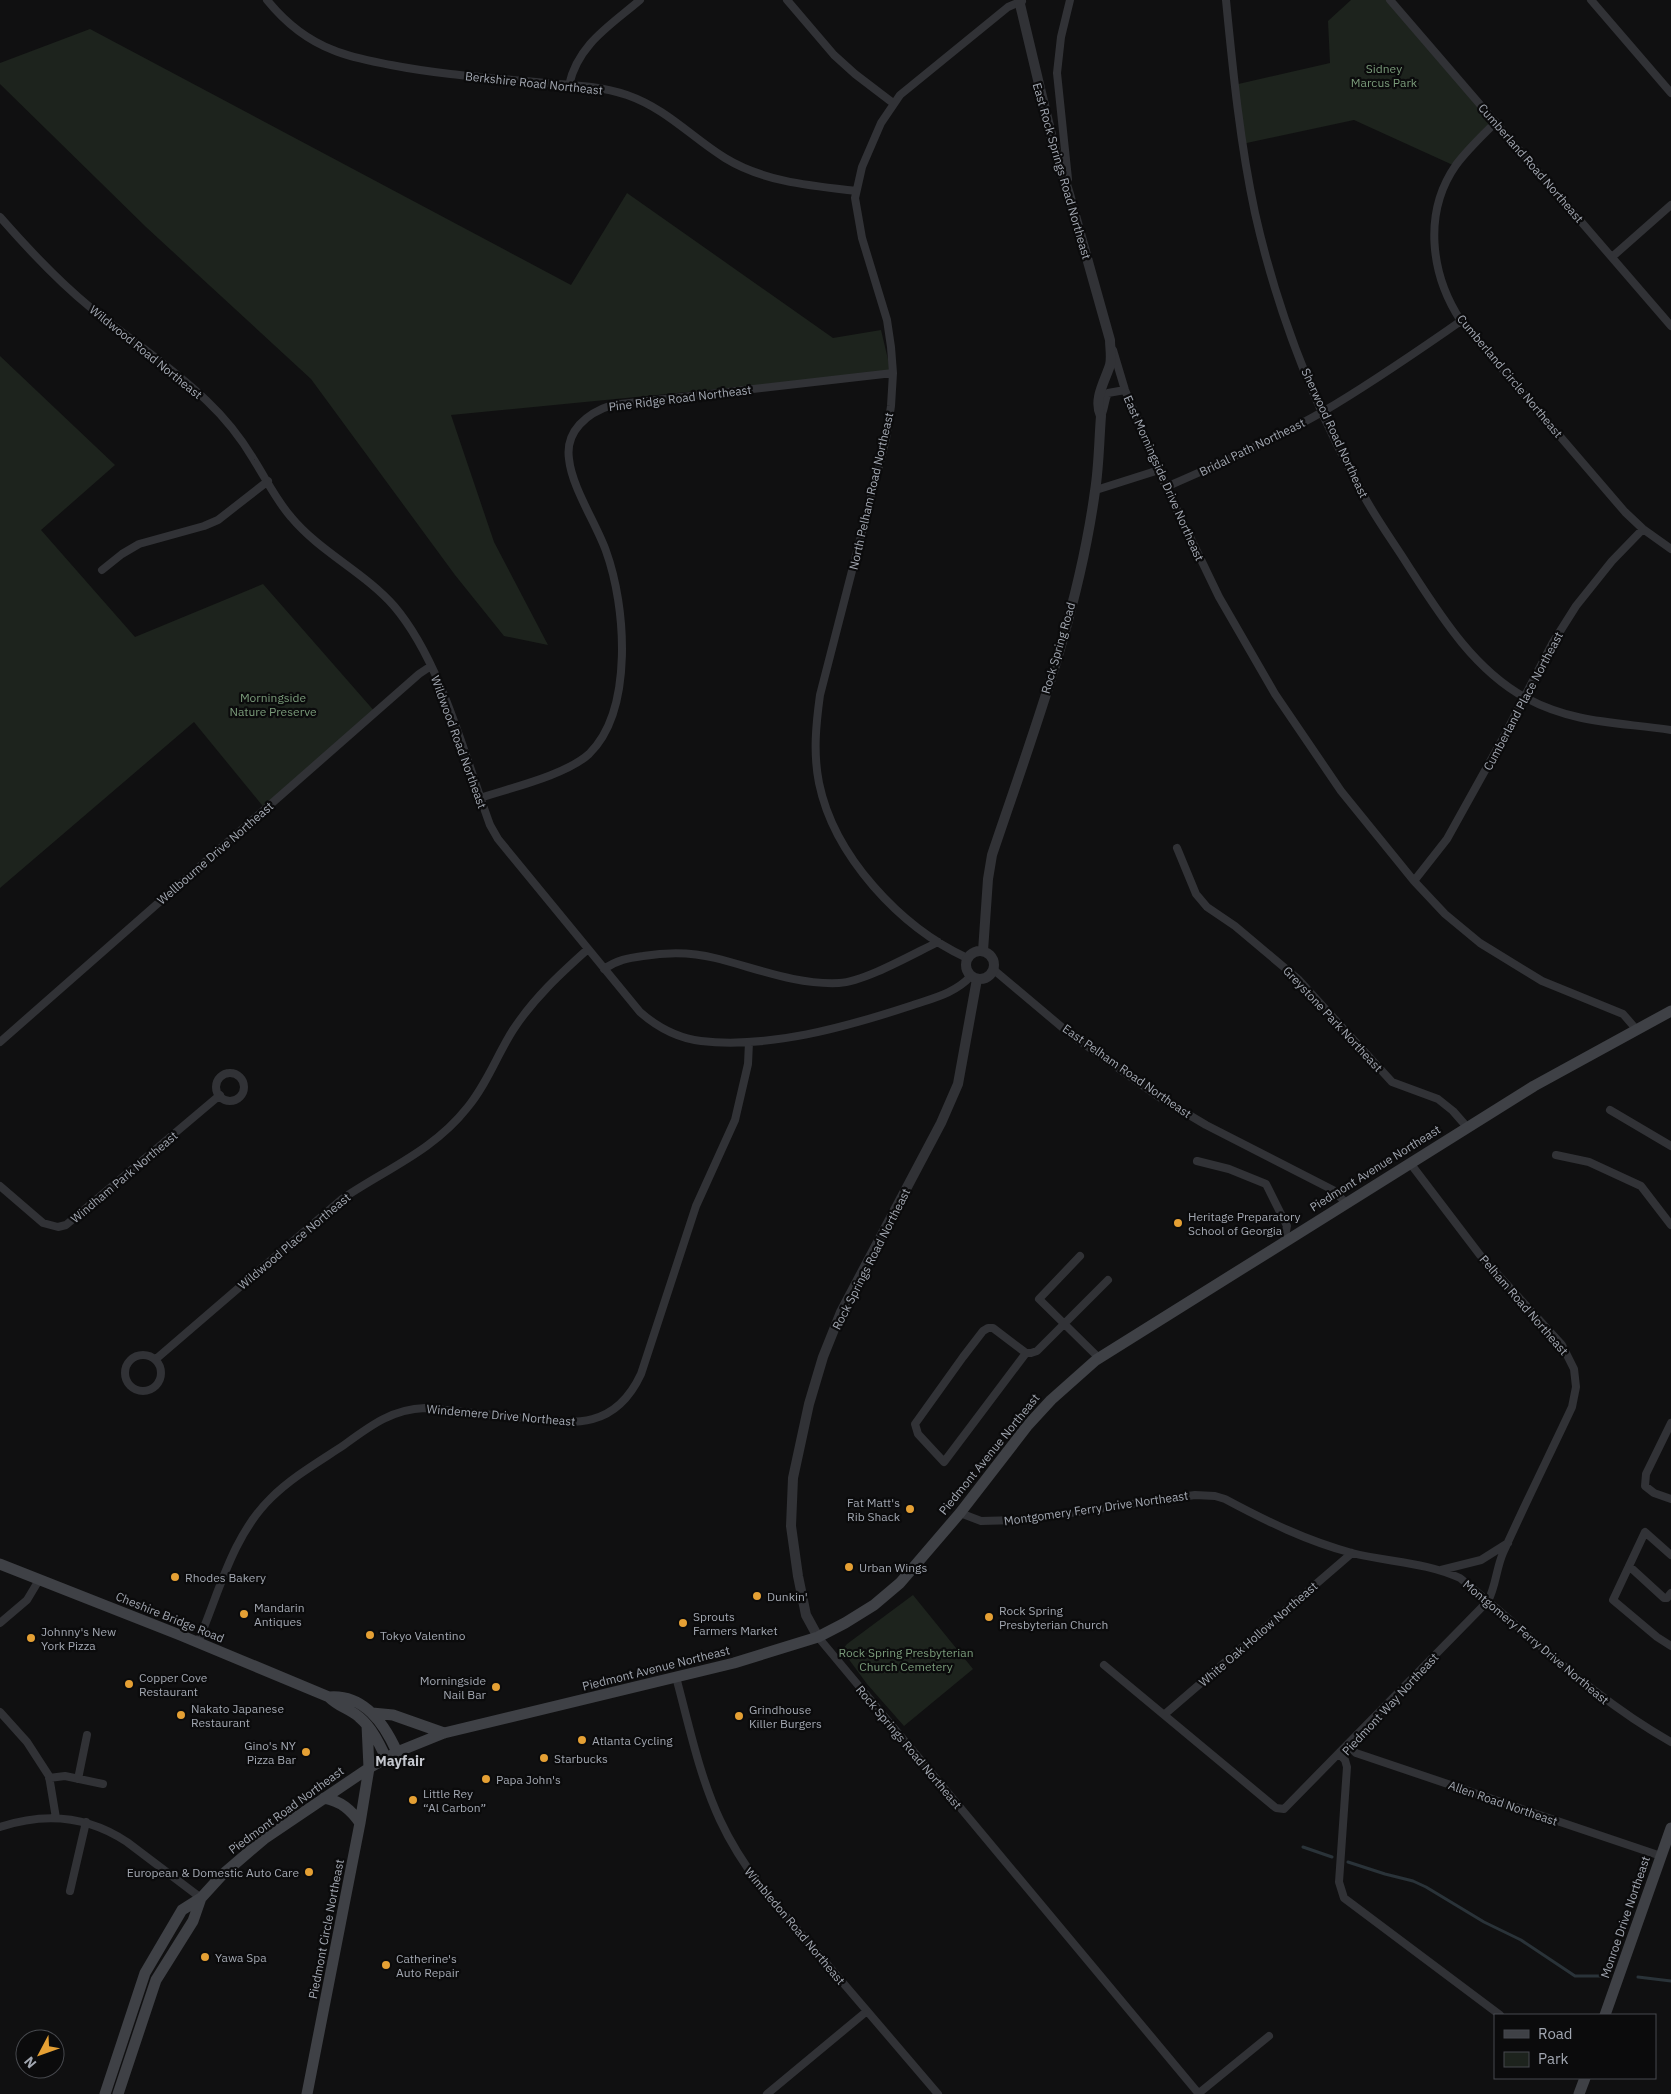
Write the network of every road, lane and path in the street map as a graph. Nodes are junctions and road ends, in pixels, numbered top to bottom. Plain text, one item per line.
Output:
1 (267, 0) edge
2 (640, 0) edge
3 (787, 0) edge
4 (1070, 0) edge
5 (1226, 0) edge
6 (1390, 0) edge
7 (1591, 0) edge
8 (1021, 1) edge
9 (569, 85) junction
10 (1671, 93) edge
11 (894, 103) junction
12 (1496, 122) junction
13 (856, 191) junction
14 (1069, 194) junction
15 (1671, 205) edge
16 (0, 217) edge
17 (1612, 257) junction
18 (1461, 321) junction
19 (1671, 326) edge
20 (1110, 340) junction
21 (893, 373) junction
22 (1125, 390) junction
23 (1323, 412) junction
24 (1100, 416) junction
25 (1159, 470) junction
26 (268, 481) junction
27 (1166, 487) junction
28 (1096, 490) junction
29 (1643, 529) junction
30 (1671, 549) edge
31 (102, 570) dead end
32 (431, 666) junction
33 (1524, 697) junction
34 (1671, 730) edge
35 (480, 798) junction
36 (1178, 848) dead end
37 (1414, 881) junction
38 (938, 942) junction
39 (588, 949) junction
40 (983, 951) junction
41 (967, 958) junction
42 (604, 969) junction
43 (994, 970) junction
44 (974, 978) junction
45 (1671, 1011) edge
46 (1636, 1029) junction
47 (0, 1042) edge
48 (749, 1042) junction
49 (220, 1095) dead end
50 (1610, 1110) dead end
51 (1467, 1127) junction
52 (1671, 1146) edge
53 (1556, 1155) dead end
54 (1197, 1161) dead end
55 (1410, 1163) junction
56 (0, 1186) edge
57 (1346, 1203) junction
58 (1671, 1225) edge
59 (1284, 1241) junction
60 (1080, 1256) dead end
61 (1108, 1280) dead end
62 (1065, 1324) junction
63 (1026, 1353) junction
64 (1099, 1358) junction
65 (156, 1359) junction
66 (1671, 1423) edge
67 (1671, 1499) edge
68 (960, 1513) junction
69 (1508, 1543) junction
70 (1352, 1553) junction
71 (1671, 1555) edge
72 (0, 1564) edge
73 (1629, 1566) junction
74 (1441, 1570) junction
75 (39, 1580) junction
76 (1671, 1593) edge
77 (1488, 1601) junction
78 (0, 1623) edge
79 (818, 1637) junction
80 (198, 1642) junction
81 (1671, 1646) edge
82 (1104, 1665) dead end
83 (676, 1677) junction
84 (329, 1697) junction
85 (0, 1712) edge
86 (372, 1713) junction
87 (1165, 1714) junction
88 (367, 1725) junction
89 (444, 1734) junction
90 (87, 1735) dead end
91 (1671, 1742) edge
92 (1348, 1745) junction
93 (397, 1752) junction
94 (1339, 1754) junction
95 (386, 1758) junction
96 (369, 1768) junction
97 (49, 1778) junction
98 (78, 1779) junction
99 (104, 1784) dead end
100 (324, 1798) junction
101 (56, 1818) junction
102 (86, 1822) junction
103 (360, 1823) junction
104 (0, 1827) edge
105 (1671, 1828) edge
106 (1661, 1856) junction
107 (70, 1890) dead end
108 (201, 1898) junction
109 (866, 2011) junction
110 (1499, 2014) edge
111 (1605, 2014) edge
112 (1269, 2036) dead end
113 (1585, 2079) edge
114 (105, 2094) edge
115 (118, 2094) edge
116 (307, 2094) edge
117 (767, 2094) edge
118 (938, 2094) edge
119 (1199, 2094) edge
120 (1579, 2094) edge

1 - 9 street, Berkshire Road Northeast
2 - 9 street
3 - 11 street
4 - 14 street
5 - 23 street, Sherwood Road Northeast
6 - 12 street, Cumberland Road Northeast
7 - 10 street
8 - 11 street, North Pelham Road Northeast
8 - 14 street, East Rock Springs Road Northeast
9 - 13 street, Berkshire Road Northeast
11 - 13 street, North Pelham Road Northeast
12 - 17 street, Cumberland Road Northeast
12 - 18 street, Cumberland Circle Northeast
13 - 21 street, North Pelham Road Northeast
14 - 20 street, East Rock Springs Road Northeast
15 - 17 street
16 - 26 street, Wildwood Road Northeast
17 - 19 street, Cumberland Road Northeast
18 - 23 street, Bridal Path Northeast
18 - 29 street, Cumberland Circle Northeast
20 - 22 street, East Morningside Drive Northeast
20 - 24 street, Rock Spring Road
21 - 35 street, Pine Ridge Road Northeast
21 - 38 street, North Pelham Road Northeast
22 - 24 street
22 - 25 street, East Morningside Drive Northeast
23 - 27 street, Bridal Path Northeast
23 - 33 street, Sherwood Road Northeast
24 - 28 street, Rock Spring Road
25 - 27 street, East Morningside Drive Northeast
25 - 28 street
26 - 31 street
26 - 32 street, Wildwood Road Northeast
27 - 37 street, East Morningside Drive Northeast
28 - 40 street, Rock Spring Road
29 - 30 street, Cumberland Circle Northeast
29 - 33 street, Cumberland Place Northeast
32 - 35 street, Wildwood Road Northeast
32 - 47 street, Wellbourne Drive Northeast
33 - 34 street, Sherwood Road Northeast
33 - 37 street, Cumberland Place Northeast
35 - 39 street, Wildwood Road Northeast
36 - 51 street, Greystone Park Northeast
37 - 46 street, East Morningside Drive Northeast
38 - 41 street, North Pelham Road Northeast
38 - 42 street
39 - 42 street, Wildwood Road Northeast
39 - 65 street, Wildwood Place Northeast
40 - 41 street
40 - 43 street
41 - 44 street
42 - 48 street, Wildwood Road Northeast
43 - 44 street
43 - 57 street, East Pelham Road Northeast
44 - 48 street, Wildwood Road Northeast
44 - 79 street, Rock Springs Road Northeast
45 - 46 main road, Piedmont Avenue Northeast
46 - 51 main road, Piedmont Avenue Northeast
48 - 80 street, Windemere Drive Northeast
49 - 56 street, Windham Park Northeast
50 - 52 street
51 - 55 main road, Piedmont Avenue Northeast
53 - 58 street
54 - 59 street
55 - 57 main road, Piedmont Avenue Northeast
55 - 69 street, Pelham Road Northeast
57 - 59 main road, Piedmont Avenue Northeast
59 - 64 main road, Piedmont Avenue Northeast
60 - 62 street
61 - 62 street
62 - 63 street
62 - 64 street
63 - 63 street
64 - 68 main road, Piedmont Avenue Northeast
65 - 65 street
66 - 67 street
68 - 70 street, Montgomery Ferry Drive Northeast
68 - 79 main road, Piedmont Avenue Northeast
69 - 74 street
69 - 77 street, Pelham Road Northeast
70 - 74 street, Montgomery Ferry Drive Northeast
70 - 87 street, White Oak Hollow Northeast
71 - 73 street
72 - 75 main road, Cheshire Bridge Road
73 - 76 street
73 - 81 street
74 - 77 street, Montgomery Ferry Drive Northeast
75 - 78 street
75 - 80 main road, Cheshire Bridge Road
77 - 91 street, Montgomery Ferry Drive Northeast
77 - 92 street, Piedmont Way Northeast
79 - 83 main road, Piedmont Avenue Northeast
79 - 119 street, Rock Springs Road Northeast
80 - 84 main road, Cheshire Bridge Road
82 - 87 street
83 - 89 main road, Piedmont Avenue Northeast
83 - 109 street, Wimbledon Road Northeast
84 - 86 main road
84 - 88 main road
85 - 97 street
86 - 89 main road
86 - 93 main road
87 - 94 street
88 - 95 main road
88 - 96 main road, Piedmont Circle Northeast
89 - 93 main road, Piedmont Avenue Northeast
90 - 98 street
92 - 94 street, Piedmont Way Northeast
92 - 106 street, Allen Road Northeast
93 - 95 main road, Piedmont Avenue Northeast
94 - 110 street, Piedmont Way Northeast
95 - 96 main road, Piedmont Avenue Northeast
96 - 100 main road, Piedmont Road Northeast
96 - 103 main road, Piedmont Circle Northeast
97 - 98 street
97 - 101 street
98 - 99 street
100 - 103 main road
100 - 108 main road, Piedmont Road Northeast
101 - 102 street
101 - 104 street
102 - 107 street
102 - 108 street
103 - 116 main road, Piedmont Circle Northeast
105 - 106 main road, Monroe Drive Northeast
106 - 111 main road, Monroe Drive Northeast
108 - 114 main road, Piedmont Road Northeast
108 - 115 main road, Piedmont Road Northeast
109 - 117 street
109 - 118 street, Wimbledon Road Northeast
112 - 119 street
113 - 120 main road

